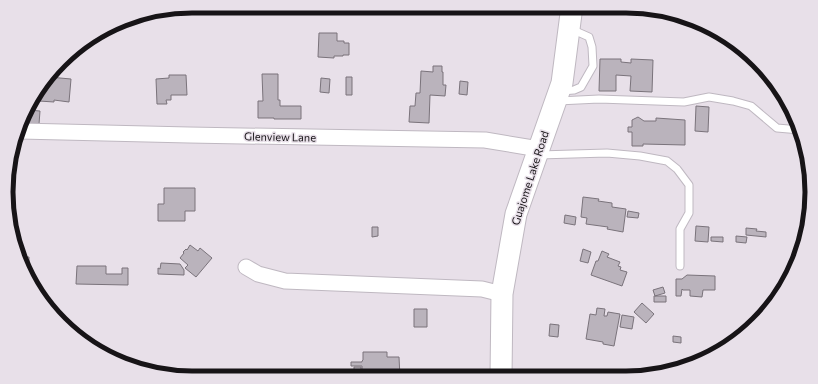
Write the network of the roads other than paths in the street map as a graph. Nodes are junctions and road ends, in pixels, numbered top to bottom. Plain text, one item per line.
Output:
1 (571, 13) edge
2 (569, 28) junction
3 (557, 96) junction
4 (794, 129) edge
5 (23, 131) edge
6 (538, 152) junction
7 (680, 266) dead end
8 (246, 267) dead end
9 (502, 294) junction
10 (501, 371) edge

1 - 2 street, Guajome Lake Road
2 - 3 street, Guajome Lake Road
2 - 3 lane
3 - 4 lane
3 - 6 street, Guajome Lake Road
5 - 6 street, Glenview Lane
6 - 7 lane
6 - 9 street, Guajome Lake Road
8 - 9 street
9 - 10 street, Guajome Lake Road

